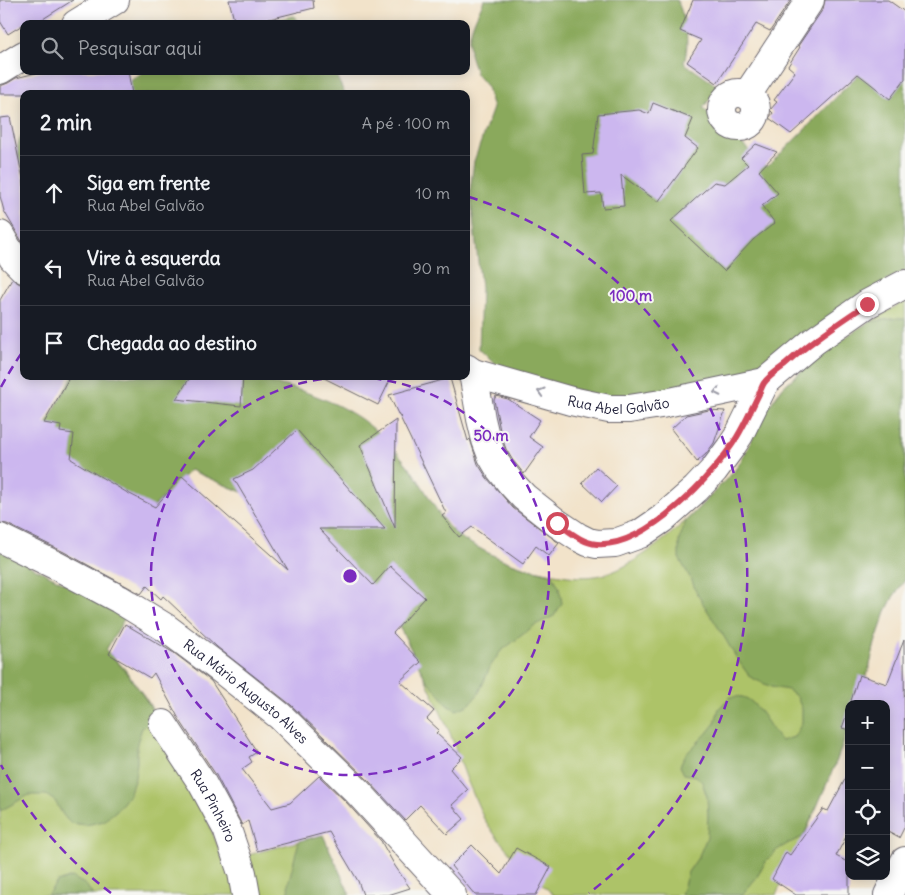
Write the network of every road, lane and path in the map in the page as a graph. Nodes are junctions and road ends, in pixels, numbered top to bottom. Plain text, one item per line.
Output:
1 (115, 0) edge
2 (810, 0) edge
3 (82, 20) edge
4 (20, 58) edge
5 (0, 70) edge
6 (747, 95) dead end
7 (0, 236) edge
8 (20, 265) edge
9 (905, 284) edge
10 (470, 370) edge
11 (470, 374) edge
12 (765, 382) junction
13 (0, 538) edge
14 (163, 724) dead end
15 (905, 861) edge
16 (246, 895) edge
17 (452, 895) edge
18 (888, 895) edge

1 - 3 street
2 - 6 street
4 - 5 street
7 - 8 street
9 - 12 street, Rua Abel Galvão
12 -> 10 street, Rua Abel Galvão
11 - 12 street, Rua Abel Galvão
13 - 17 street, Rua Mário Augusto Alves
14 - 16 street, Rua Pinheiro
15 - 18 street

